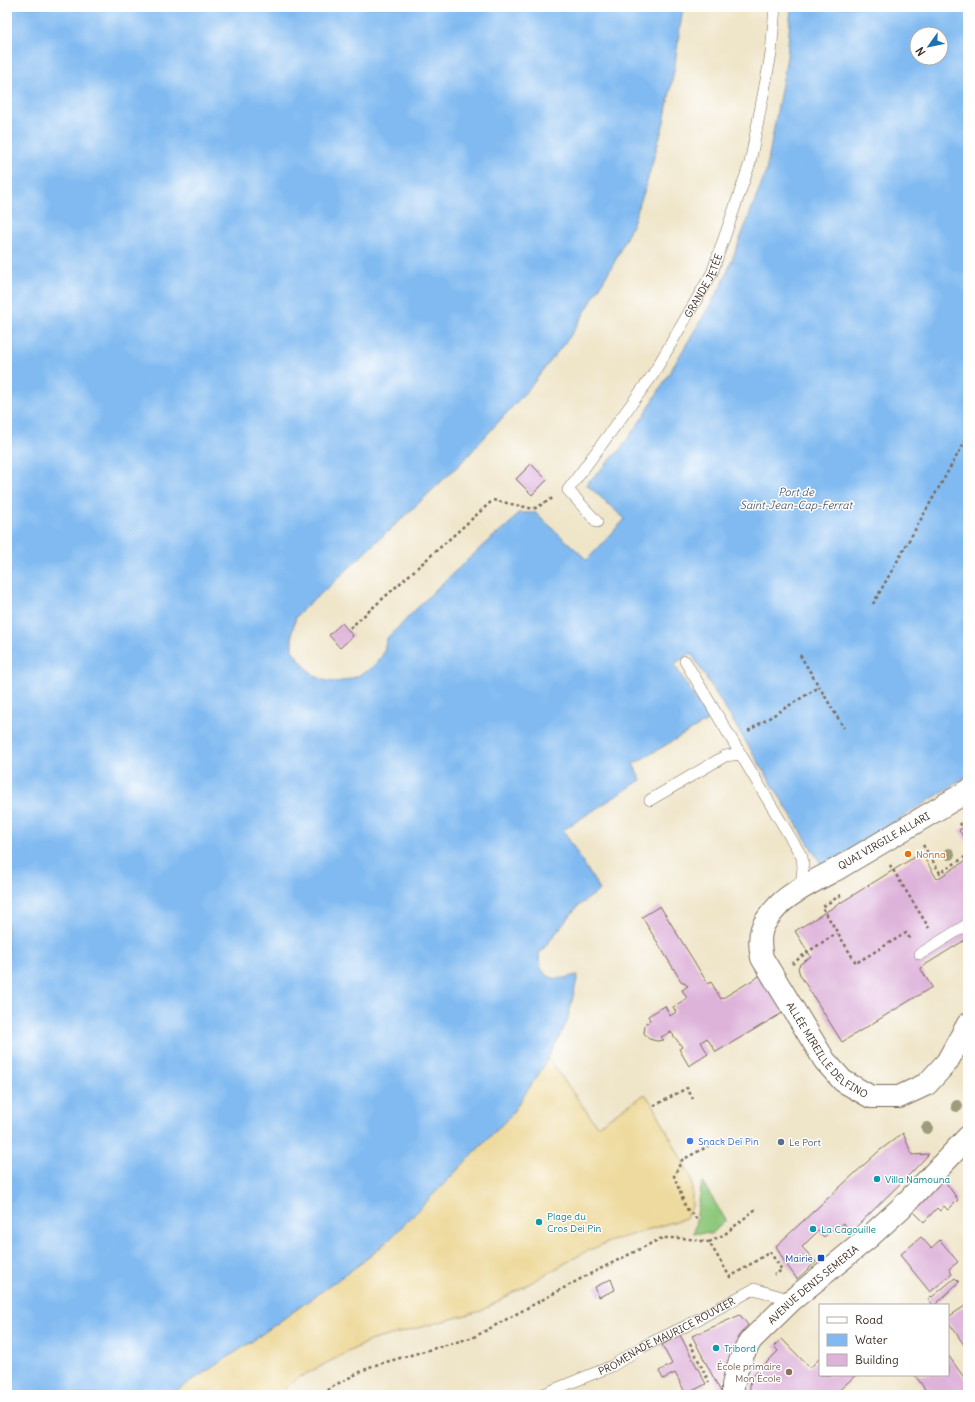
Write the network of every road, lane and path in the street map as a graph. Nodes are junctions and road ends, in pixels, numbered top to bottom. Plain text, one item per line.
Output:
1 (775, 7) edge
2 (968, 436) edge
3 (568, 490) junction
4 (597, 522) dead end
5 (874, 604) dead end
6 (350, 628) dead end
7 (800, 655) dead end
8 (685, 661) dead end
9 (819, 687) junction
10 (844, 728) dead end
11 (742, 734) joint
12 (732, 741) junction
13 (740, 754) junction
14 (968, 791) edge
15 (650, 800) dead end
16 (964, 820) dead end
17 (960, 823) junction
18 (912, 826) junction
19 (954, 827) dead end
20 (968, 836) edge
21 (928, 842) dead end
22 (922, 846) dead end
23 (968, 855) edge
24 (896, 862) dead end
25 (798, 891) junction
26 (842, 895) dead end
27 (968, 924) edge
28 (837, 933) junction
29 (938, 942) junction
30 (806, 953) dead end
31 (920, 954) joint
32 (968, 1024) edge
33 (693, 1099) dead end
34 (654, 1106) dead end
35 (968, 1138) edge
36 (718, 1141) dead end
37 (757, 1208) dead end
38 (697, 1219) dead end
39 (710, 1242) junction
40 (754, 1289) junction
41 (792, 1300) junction
42 (682, 1328) junction
43 (712, 1388) dead end
44 (324, 1395) edge
45 (541, 1395) edge
46 (733, 1395) edge

1 - 3 lane, GRANDE JETÉE
2 - 5 path
3 - 4 lane
3 - 6 path
7 - 9 path
8 - 12 lane
9 - 10 path
9 - 11 path
11 - 12 lane
12 - 13 lane
13 - 15 lane
13 - 25 lane
14 - 18 street, QUAI VIRGILE ALLARI
16 - 17 path
17 - 19 path
17 - 20 path
18 - 23 path
18 - 25 street, QUAI VIRGILE ALLARI
21 - 22 path
24 - 29 path
25 - 32 street, ALLÉE MIREILLE DELFINO
26 - 28 path
27 - 29 lane
28 - 30 path
28 - 31 path
29 - 31 lane
33 - 34 path
35 - 41 street, AVENUE DENIS SEMERIA
36 - 38 path
37 - 39 path
39 - 40 path
39 - 44 path
40 - 41 lane
40 - 42 lane, PROMENADE MAURICE ROUVIER
41 - 46 street, AVENUE DENIS SEMERIA
42 - 43 path
42 - 45 lane, PROMENADE MAURICE ROUVIER

